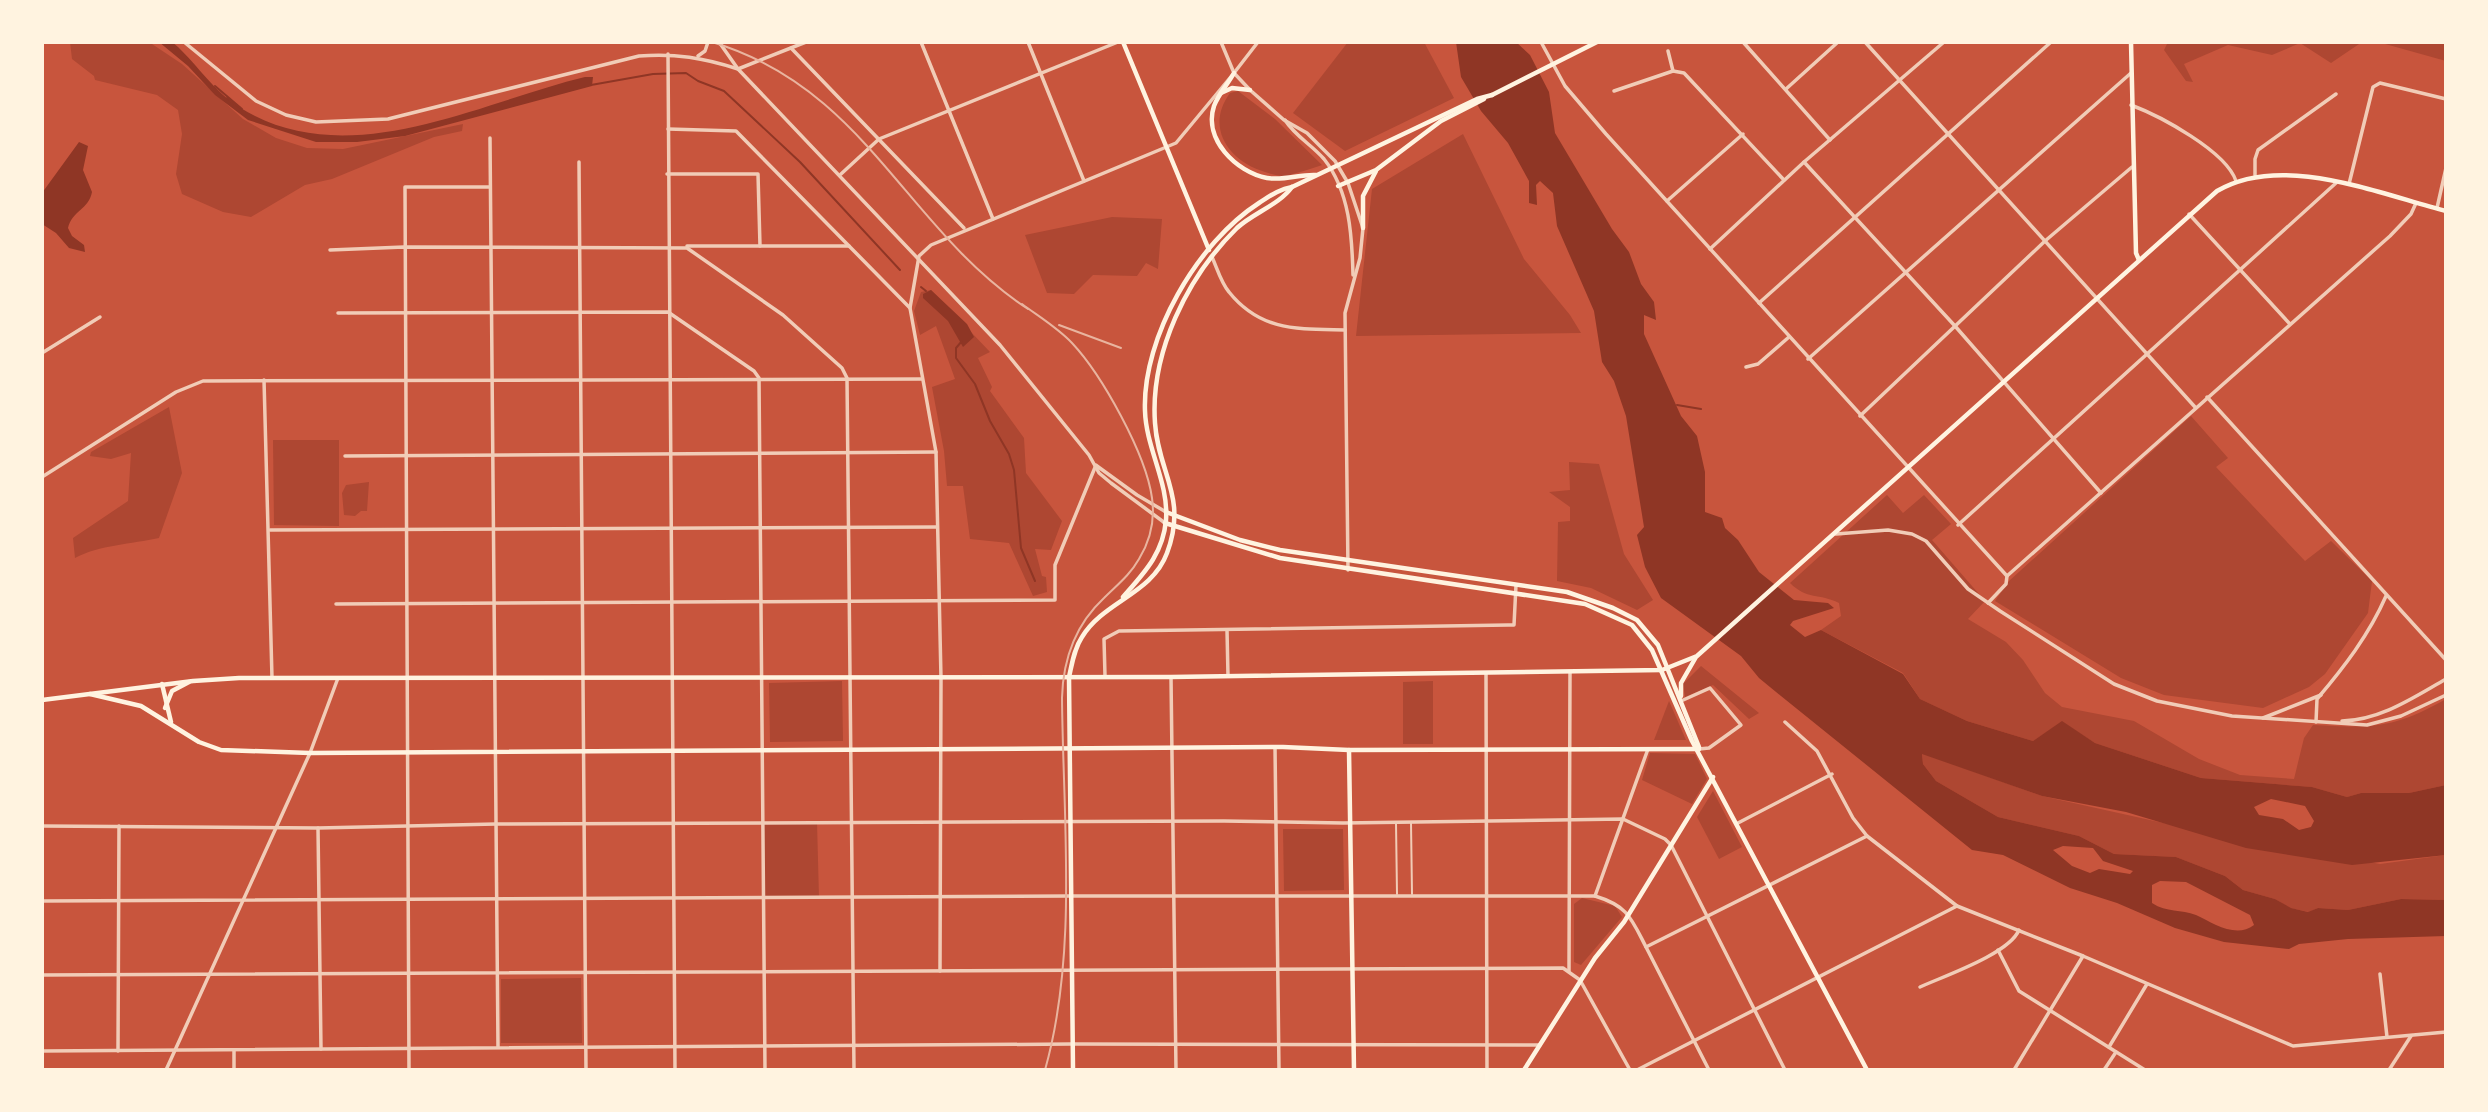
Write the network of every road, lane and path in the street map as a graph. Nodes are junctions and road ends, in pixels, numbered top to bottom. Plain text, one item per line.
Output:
1 (184, 42) edge
2 (708, 42) edge
3 (719, 42) edge
4 (806, 42) edge
5 (921, 42) edge
6 (1028, 42) edge
7 (1118, 42) edge
8 (1123, 42) edge
9 (1221, 42) edge
10 (1258, 42) edge
11 (1541, 42) edge
12 (1597, 42) edge
13 (1743, 42) edge
14 (1839, 42) edge
15 (1865, 42) edge
16 (1944, 42) edge
17 (2051, 42) edge
18 (2131, 42) edge
19 (790, 48) junction
20 (1668, 51) dead end
21 (668, 56) junction
22 (698, 56) junction
23 (738, 69) junction
24 (1674, 71) junction
25 (1040, 73) junction
26 (1234, 73) junction
27 (2131, 73) junction
28 (1900, 80) junction
29 (1786, 89) junction
30 (1250, 90) junction
31 (1615, 91) dead end
32 (1220, 93) junction
33 (2336, 93) dead end
34 (2446, 99) edge
35 (2132, 105) junction
36 (949, 110) junction
37 (1440, 119) junction
38 (1284, 120) junction
39 (668, 129) junction
40 (1949, 133) junction
41 (1743, 134) junction
42 (490, 138) dead end
43 (879, 139) junction
44 (1830, 140) junction
45 (1166, 148) junction
46 (579, 162) dead end
47 (1804, 162) junction
48 (2132, 167) junction
49 (2446, 168) edge
50 (1376, 170) junction
51 (667, 174) junction
52 (841, 174) junction
53 (1317, 175) junction
54 (2256, 176) junction
55 (1784, 180) junction
56 (1084, 181) junction
57 (2236, 181) junction
58 (1348, 183) junction
59 (2336, 183) junction
60 (1338, 186) junction
61 (2349, 186) junction
62 (490, 187) junction
63 (1292, 187) junction
64 (1997, 189) junction
65 (1667, 201) junction
66 (2416, 204) junction
67 (2437, 208) junction
68 (2446, 211) edge
69 (2189, 215) junction
70 (1853, 217) junction
71 (993, 219) junction
72 (965, 228) junction
73 (1363, 228) junction
74 (2045, 241) junction
75 (668, 246) junction
76 (760, 246) junction
77 (849, 246) junction
78 (404, 247) junction
79 (491, 247) junction
80 (579, 247) junction
81 (678, 247) junction
82 (1208, 248) junction
83 (1710, 249) junction
84 (330, 250) dead end
85 (919, 256) junction
86 (1212, 257) junction
87 (2139, 260) junction
88 (2238, 269) junction
89 (1903, 273) junction
90 (1353, 281) junction
91 (2096, 299) junction
92 (1759, 303) junction
93 (910, 308) junction
94 (668, 312) junction
95 (338, 313) dead end
96 (404, 313) junction
97 (492, 313) junction
98 (580, 313) junction
99 (100, 317) dead end
100 (2289, 323) junction
101 (1955, 326) junction
102 (1345, 330) junction
103 (1789, 337) junction
104 (42, 354) edge
105 (2146, 354) junction
106 (1808, 359) junction
107 (1746, 367) dead end
108 (759, 378) junction
109 (847, 378) junction
110 (670, 379) junction
111 (922, 379) junction
112 (264, 380) junction
113 (404, 380) junction
114 (493, 380) junction
115 (580, 380) junction
116 (2003, 383) junction
117 (2207, 397) junction
118 (2195, 407) junction
119 (1859, 416) junction
120 (2053, 439) junction
121 (936, 452) junction
122 (669, 453) junction
123 (759, 453) junction
124 (848, 453) junction
125 (405, 454) junction
126 (492, 454) junction
127 (345, 456) dead end
128 (581, 456) junction
129 (1096, 465) junction
130 (1907, 468) junction
131 (42, 477) edge
132 (2101, 493) junction
133 (1166, 512) junction
134 (1175, 516) junction
135 (1166, 523) junction
136 (1958, 525) junction
137 (1174, 526) junction
138 (937, 527) junction
139 (848, 528) junction
140 (405, 529) junction
141 (493, 529) junction
142 (669, 529) junction
143 (270, 530) junction
144 (583, 530) junction
145 (760, 530) junction
146 (1834, 534) junction
147 (1348, 562) junction
148 (1348, 570) junction
149 (2007, 576) junction
150 (1516, 585) junction
151 (1516, 593) junction
152 (2386, 596) junction
153 (849, 600) junction
154 (939, 600) junction
155 (1121, 600) junction
156 (670, 601) junction
157 (760, 601) junction
158 (407, 603) junction
159 (494, 603) junction
160 (584, 603) junction
161 (1988, 603) junction
162 (336, 604) dead end
163 (1227, 630) junction
164 (1697, 656) junction
165 (2446, 660) edge
166 (1665, 669) junction
167 (1570, 673) junction
168 (1486, 674) junction
169 (1105, 676) junction
170 (1228, 676) junction
171 (494, 677) junction
172 (584, 677) junction
173 (762, 677) junction
174 (849, 677) junction
175 (1069, 677) junction
176 (1171, 677) junction
177 (272, 678) junction
178 (338, 678) junction
179 (671, 678) junction
180 (941, 678) junction
181 (407, 679) junction
182 (2446, 679) edge
183 (193, 681) junction
184 (162, 684) junction
185 (86, 693) junction
186 (2321, 695) junction
187 (2446, 695) edge
188 (42, 699) edge
189 (1681, 701) junction
190 (166, 708) junction
191 (2261, 719) junction
192 (1785, 722) dead end
193 (2316, 722) junction
194 (171, 723) junction
195 (1172, 747) junction
196 (1275, 747) junction
197 (763, 749) junction
198 (850, 749) junction
199 (1069, 749) junction
200 (1486, 749) junction
201 (1572, 749) junction
202 (1648, 749) junction
203 (1699, 749) junction
204 (494, 750) junction
205 (1349, 750) junction
206 (672, 751) junction
207 (939, 751) junction
208 (406, 752) junction
209 (584, 752) junction
210 (310, 753) junction
211 (1832, 774) junction
212 (1713, 776) junction
213 (1623, 819) junction
214 (1571, 820) junction
215 (1172, 821) junction
216 (1276, 821) junction
217 (1485, 821) junction
218 (939, 822) junction
219 (1070, 822) junction
220 (1396, 822) junction
221 (1411, 822) junction
222 (763, 823) junction
223 (852, 823) junction
224 (1349, 823) junction
225 (1738, 823) junction
226 (496, 824) junction
227 (585, 824) junction
228 (119, 825) junction
229 (407, 825) junction
230 (672, 825) junction
231 (42, 826) edge
232 (276, 827) junction
233 (318, 828) junction
234 (1867, 836) junction
235 (1671, 845) junction
236 (1770, 884) junction
237 (1173, 895) junction
238 (1278, 895) junction
239 (1351, 895) junction
240 (1397, 895) junction
241 (1412, 895) junction
242 (1485, 895) junction
243 (1070, 896) junction
244 (1571, 896) junction
245 (1595, 896) junction
246 (673, 897) junction
247 (941, 897) junction
248 (584, 898) junction
249 (853, 898) junction
250 (494, 899) junction
251 (764, 899) junction
252 (318, 900) junction
253 (407, 900) junction
254 (42, 901) edge
255 (243, 901) junction
256 (118, 902) junction
257 (1957, 906) junction
258 (1629, 914) junction
259 (1707, 917) junction
260 (2019, 930) junction
261 (1646, 947) junction
262 (1998, 950) junction
263 (2083, 956) junction
264 (1352, 968) junction
265 (1485, 968) junction
266 (1278, 969) junction
267 (1071, 970) junction
268 (853, 971) junction
269 (1569, 971) junction
270 (210, 972) junction
271 (764, 972) junction
272 (940, 972) junction
273 (1174, 972) junction
274 (118, 973) junction
275 (319, 973) junction
276 (586, 973) junction
277 (674, 973) junction
278 (496, 974) junction
279 (2380, 974) dead end
280 (42, 975) edge
281 (408, 975) junction
282 (1818, 976) junction
283 (1580, 980) junction
284 (2147, 984) junction
285 (1920, 987) dead end
286 (1754, 1008) junction
287 (2049, 1010) junction
288 (2446, 1032) edge
289 (2411, 1036) junction
290 (2387, 1037) junction
291 (1694, 1041) junction
292 (1072, 1044) junction
293 (1176, 1045) junction
294 (1279, 1045) junction
295 (1354, 1045) junction
296 (1487, 1045) junction
297 (1539, 1045) junction
298 (498, 1046) junction
299 (853, 1046) junction
300 (409, 1047) junction
301 (2109, 1047) junction
302 (586, 1048) junction
303 (676, 1048) junction
304 (764, 1048) junction
305 (321, 1049) junction
306 (175, 1050) junction
307 (234, 1050) junction
308 (42, 1051) edge
309 (118, 1051) junction
310 (2116, 1052) junction
311 (166, 1070) edge
312 (234, 1070) edge
313 (409, 1070) edge
314 (586, 1070) edge
315 (675, 1070) edge
316 (765, 1070) edge
317 (853, 1070) edge
318 (1073, 1070) edge
319 (1176, 1070) edge
320 (1279, 1070) edge
321 (1354, 1070) edge
322 (1488, 1070) edge
323 (1524, 1070) edge
324 (1630, 1070) edge
325 (1637, 1070) edge
326 (1709, 1070) edge
327 (1786, 1070) edge
328 (1867, 1070) edge
329 (2014, 1070) edge
330 (2104, 1070) edge
331 (2144, 1070) edge
332 (2389, 1070) edge

1 - 21 street
2 - 22 street
3 - 23 street
4 - 19 street
5 - 36 street
6 - 25 street
7 - 25 street
8 - 45 main road
9 - 26 street
10 - 26 street
11 - 65 street
12 - 37 main road
13 - 29 street
14 - 29 street
15 - 28 street
16 - 28 street
17 - 40 street
18 - 27 main road
19 - 23 street
19 - 43 street
20 - 24 street
21 - 22 street
21 - 39 street
22 - 23 street
23 - 52 street
24 - 31 street
24 - 41 street
25 - 36 street
25 - 56 street
26 - 30 street
26 - 32 main road
26 - 45 street
27 - 35 main road
27 - 64 street
28 - 40 street
28 - 44 street
29 - 44 street
30 - 32 main road
30 - 38 street
32 - 53 main road
33 - 54 street
34 - 61 street
35 - 48 main road
35 - 57 street
36 - 43 street
36 - 71 street
37 - 50 main road
37 - 53 main road
38 - 58 street
38 - 60 street
39 - 51 street
39 - 77 street
40 - 64 street
40 - 70 street
41 - 55 street
41 - 65 street
42 - 62 street
43 - 52 street
43 - 72 street
44 - 47 street
45 - 56 street
45 - 82 main road
46 - 80 street
47 - 55 street
47 - 70 street
48 - 74 street
48 - 87 main road
49 - 67 street
50 - 58 main road
50 - 73 main road
51 - 75 street
51 - 76 street
52 - 85 street
53 - 63 main road
54 - 57 main road
54 - 59 main road
55 - 83 street
56 - 71 street
57 - 69 main road
58 - 60 main road
58 - 73 street
59 - 61 main road
59 - 88 street
60 - 90 street
61 - 66 main road
62 - 78 street
62 - 79 street
63 - 82 main road
63 - 86 main road
64 - 74 street
64 - 89 street
65 - 83 street
66 - 67 main road
66 - 100 street
67 - 68 main road
69 - 87 main road
69 - 88 street
70 - 89 street
70 - 92 street
71 - 72 street
72 - 85 street
73 - 90 street
74 - 91 street
74 - 101 street
75 - 80 street
75 - 81 street
75 - 94 street
76 - 77 street
76 - 81 street
77 - 93 street
78 - 79 street
78 - 84 street
78 - 96 street
79 - 80 street
79 - 97 street
80 - 98 street
81 - 109 street
82 - 86 main road
82 - 133 main road
83 - 92 street
85 - 93 street
85 - 129 street
86 - 102 street
86 - 134 main road
87 - 91 main road
88 - 100 street
88 - 105 street
89 - 101 street
89 - 106 street
90 - 102 street
91 - 105 street
91 - 116 main road
92 - 103 street
93 - 111 street
94 - 98 street
94 - 108 street
94 - 110 street
95 - 96 street
96 - 97 street
96 - 113 street
97 - 98 street
97 - 114 street
98 - 115 street
99 - 104 street
100 - 117 street
101 - 116 street
101 - 119 street
102 - 147 street
103 - 106 street
103 - 107 street
105 - 118 street
105 - 120 street
106 - 119 street
108 - 109 street
108 - 110 street
108 - 123 street
109 - 111 street
109 - 124 street
110 - 115 street
110 - 122 street
111 - 121 street
112 - 113 street
112 - 131 street
112 - 143 street
113 - 114 street
113 - 125 street
114 - 115 street
114 - 126 street
115 - 128 street
116 - 120 street
116 - 130 main road
117 - 118 street
117 - 152 street
118 - 132 street
119 - 130 street
120 - 132 street
120 - 136 street
121 - 124 street
121 - 138 street
122 - 123 street
122 - 128 street
122 - 142 street
123 - 124 street
123 - 145 street
124 - 139 street
125 - 126 street
125 - 127 street
125 - 140 street
126 - 128 street
126 - 141 street
128 - 144 street
129 - 133 street
129 - 135 street
129 - 154 street
130 - 136 street
130 - 146 main road
132 - 149 street
133 - 134 main road
133 - 135 main road
134 - 137 main road
134 - 147 main road
135 - 137 main road
135 - 155 main road
136 - 149 street
137 - 148 main road
137 - 155 main road
138 - 139 street
138 - 154 street
139 - 145 street
139 - 153 street
140 - 141 street
140 - 143 street
140 - 158 street
141 - 144 street
141 - 159 street
142 - 144 street
142 - 145 street
142 - 156 street
143 - 177 street
144 - 160 street
145 - 157 street
146 - 161 street
146 - 164 main road
147 - 148 street
147 - 150 main road
148 - 151 main road
149 - 161 street
150 - 151 street
150 - 166 main road
151 - 163 street
151 - 166 main road
152 - 165 street
152 - 186 street
153 - 154 street
153 - 157 street
153 - 174 street
154 - 180 street
155 - 175 main road
156 - 157 street
156 - 160 street
156 - 179 street
157 - 173 street
158 - 159 street
158 - 162 street
158 - 181 street
159 - 160 street
159 - 171 street
160 - 172 street
161 - 191 street
163 - 169 street
163 - 170 street
164 - 166 main road
164 - 189 main road
166 - 167 main road
166 - 189 main road
166 - 203 main road
167 - 168 main road
167 - 201 street
168 - 170 main road
168 - 200 street
169 - 175 main road
169 - 176 main road
170 - 176 main road
171 - 172 main road
171 - 181 main road
171 - 204 street
172 - 179 main road
172 - 209 street
173 - 174 main road
173 - 179 main road
173 - 197 street
174 - 180 main road
174 - 198 street
175 - 180 main road
175 - 199 main road
176 - 195 street
177 - 178 main road
177 - 183 main road
178 - 181 main road
178 - 210 street
179 - 206 street
180 - 207 street
181 - 208 street
182 - 193 street
183 - 184 main road
183 - 190 main road
184 - 185 main road
184 - 190 main road
185 - 188 main road
185 - 194 main road
186 - 191 street
186 - 193 street
187 - 193 street
189 - 203 main road
189 - 203 street
190 - 194 main road
191 - 193 street
192 - 211 street
194 - 210 main road
195 - 196 main road
195 - 199 main road
195 - 215 street
196 - 205 main road
196 - 216 street
197 - 198 main road
197 - 206 main road
197 - 222 street
198 - 207 main road
198 - 223 street
199 - 207 main road
199 - 219 main road
200 - 201 main road
200 - 205 main road
200 - 217 street
201 - 202 main road
201 - 214 street
202 - 203 main road
202 - 213 street
203 - 212 main road
204 - 208 main road
204 - 209 main road
204 - 226 street
205 - 224 main road
206 - 209 main road
206 - 230 street
207 - 218 street
208 - 210 main road
208 - 229 street
209 - 227 street
210 - 232 street
211 - 225 street
211 - 234 street
212 - 225 main road
212 - 235 main road
213 - 214 street
213 - 235 street
213 - 245 street
214 - 217 street
214 - 244 street
215 - 216 street
215 - 219 street
215 - 237 street
216 - 224 street
216 - 238 street
217 - 221 street
217 - 242 street
218 - 219 street
218 - 223 street
218 - 247 street
219 - 243 main road
220 - 221 street
220 - 224 street
220 - 240 lane
221 - 241 lane
222 - 223 street
222 - 230 street
222 - 251 street
223 - 249 street
224 - 239 main road
225 - 236 main road
226 - 227 street
226 - 229 street
226 - 250 street
227 - 230 street
227 - 248 street
228 - 231 street
228 - 232 street
228 - 256 street
229 - 233 street
229 - 253 street
230 - 246 street
232 - 233 street
232 - 255 street
233 - 252 street
234 - 236 street
234 - 257 street
235 - 258 main road
235 - 259 street
236 - 259 street
236 - 282 main road
237 - 238 street
237 - 243 street
237 - 273 street
238 - 239 street
238 - 266 street
239 - 240 street
239 - 264 main road
240 - 241 street
241 - 242 street
242 - 244 street
242 - 265 street
243 - 247 street
243 - 267 main road
244 - 245 street
244 - 269 street
245 - 258 street
246 - 248 street
246 - 251 street
246 - 277 street
247 - 249 street
247 - 272 street
248 - 250 street
248 - 276 street
249 - 251 street
249 - 268 street
250 - 253 street
250 - 278 street
251 - 271 street
252 - 253 street
252 - 255 street
252 - 275 street
253 - 281 street
254 - 256 street
255 - 256 street
255 - 270 street
256 - 274 street
257 - 260 street
257 - 282 street
258 - 261 street
258 - 283 main road
259 - 261 street
259 - 286 street
260 - 262 street
260 - 263 street
261 - 291 street
262 - 285 street
262 - 287 street
263 - 284 street
263 - 287 street
264 - 265 street
264 - 266 street
264 - 295 main road
265 - 269 street
265 - 296 street
266 - 273 street
266 - 294 street
267 - 272 street
267 - 273 street
267 - 292 main road
268 - 271 street
268 - 272 street
268 - 299 street
269 - 283 street
270 - 274 street
270 - 275 street
270 - 306 street
271 - 277 street
271 - 304 street
273 - 293 street
274 - 280 street
274 - 309 street
275 - 281 street
275 - 305 street
276 - 277 street
276 - 278 street
276 - 302 street
277 - 303 street
278 - 281 street
278 - 298 street
279 - 290 street
281 - 300 street
282 - 286 street
282 - 328 main road
283 - 297 main road
283 - 324 street
284 - 290 street
284 - 301 street
286 - 291 street
286 - 327 street
287 - 301 street
287 - 329 street
288 - 289 street
289 - 290 street
289 - 332 street
291 - 325 street
291 - 326 street
292 - 293 street
292 - 299 street
292 - 318 main road
293 - 294 street
293 - 319 street
294 - 295 street
294 - 320 street
295 - 296 street
295 - 321 main road
296 - 297 street
296 - 322 street
297 - 323 main road
298 - 300 street
298 - 302 street
299 - 304 street
299 - 317 street
300 - 305 street
300 - 313 street
301 - 310 street
302 - 303 street
302 - 314 street
303 - 304 street
303 - 315 street
304 - 316 street
305 - 307 street
306 - 307 street
306 - 309 street
306 - 311 street
307 - 312 street
308 - 309 street
310 - 330 street
310 - 331 street

